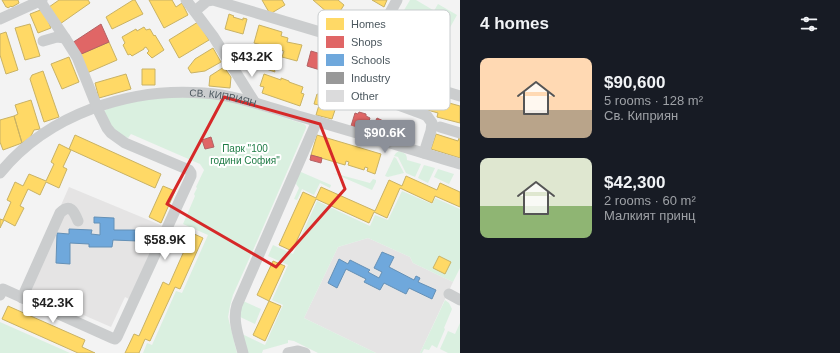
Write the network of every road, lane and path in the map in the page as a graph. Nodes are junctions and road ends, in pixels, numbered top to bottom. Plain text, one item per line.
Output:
1 (186, 0) edge
2 (397, 0) edge
3 (41, 1) edge
4 (392, 10) edge
5 (195, 11) junction
6 (0, 19) edge
7 (318, 31) edge
8 (65, 38) junction
9 (43, 41) dead end
10 (450, 93) edge
11 (460, 96) edge
12 (255, 103) junction
13 (97, 106) junction
14 (412, 110) edge
15 (317, 121) junction
16 (440, 127) dead end
17 (460, 133) edge
18 (424, 153) junction
19 (460, 164) edge
20 (0, 173) edge
21 (78, 221) dead end
22 (449, 294) dead end
23 (0, 295) edge
24 (22, 298) junction
25 (460, 300) edge
26 (243, 353) edge
27 (288, 353) edge
28 (305, 353) edge

1 - 5 street
2 - 4 street
3 - 6 street
3 - 8 street
5 - 7 street
5 - 12 street
8 - 9 street
8 - 13 street
10 - 11 street
12 - 13 street, СВ. КИПРИЯН
12 - 15 street, СВ. КИПРИЯН
13 - 20 street, СВ. КИПРИЯН
13 - 24 street
14 - 18 street
15 - 18 street, СВ. КИПРИЯН
15 - 26 street
16 - 17 street
18 - 19 street, СВ. КИПРИЯН
21 - 24 street
22 - 25 street
23 - 24 street
27 - 28 street

